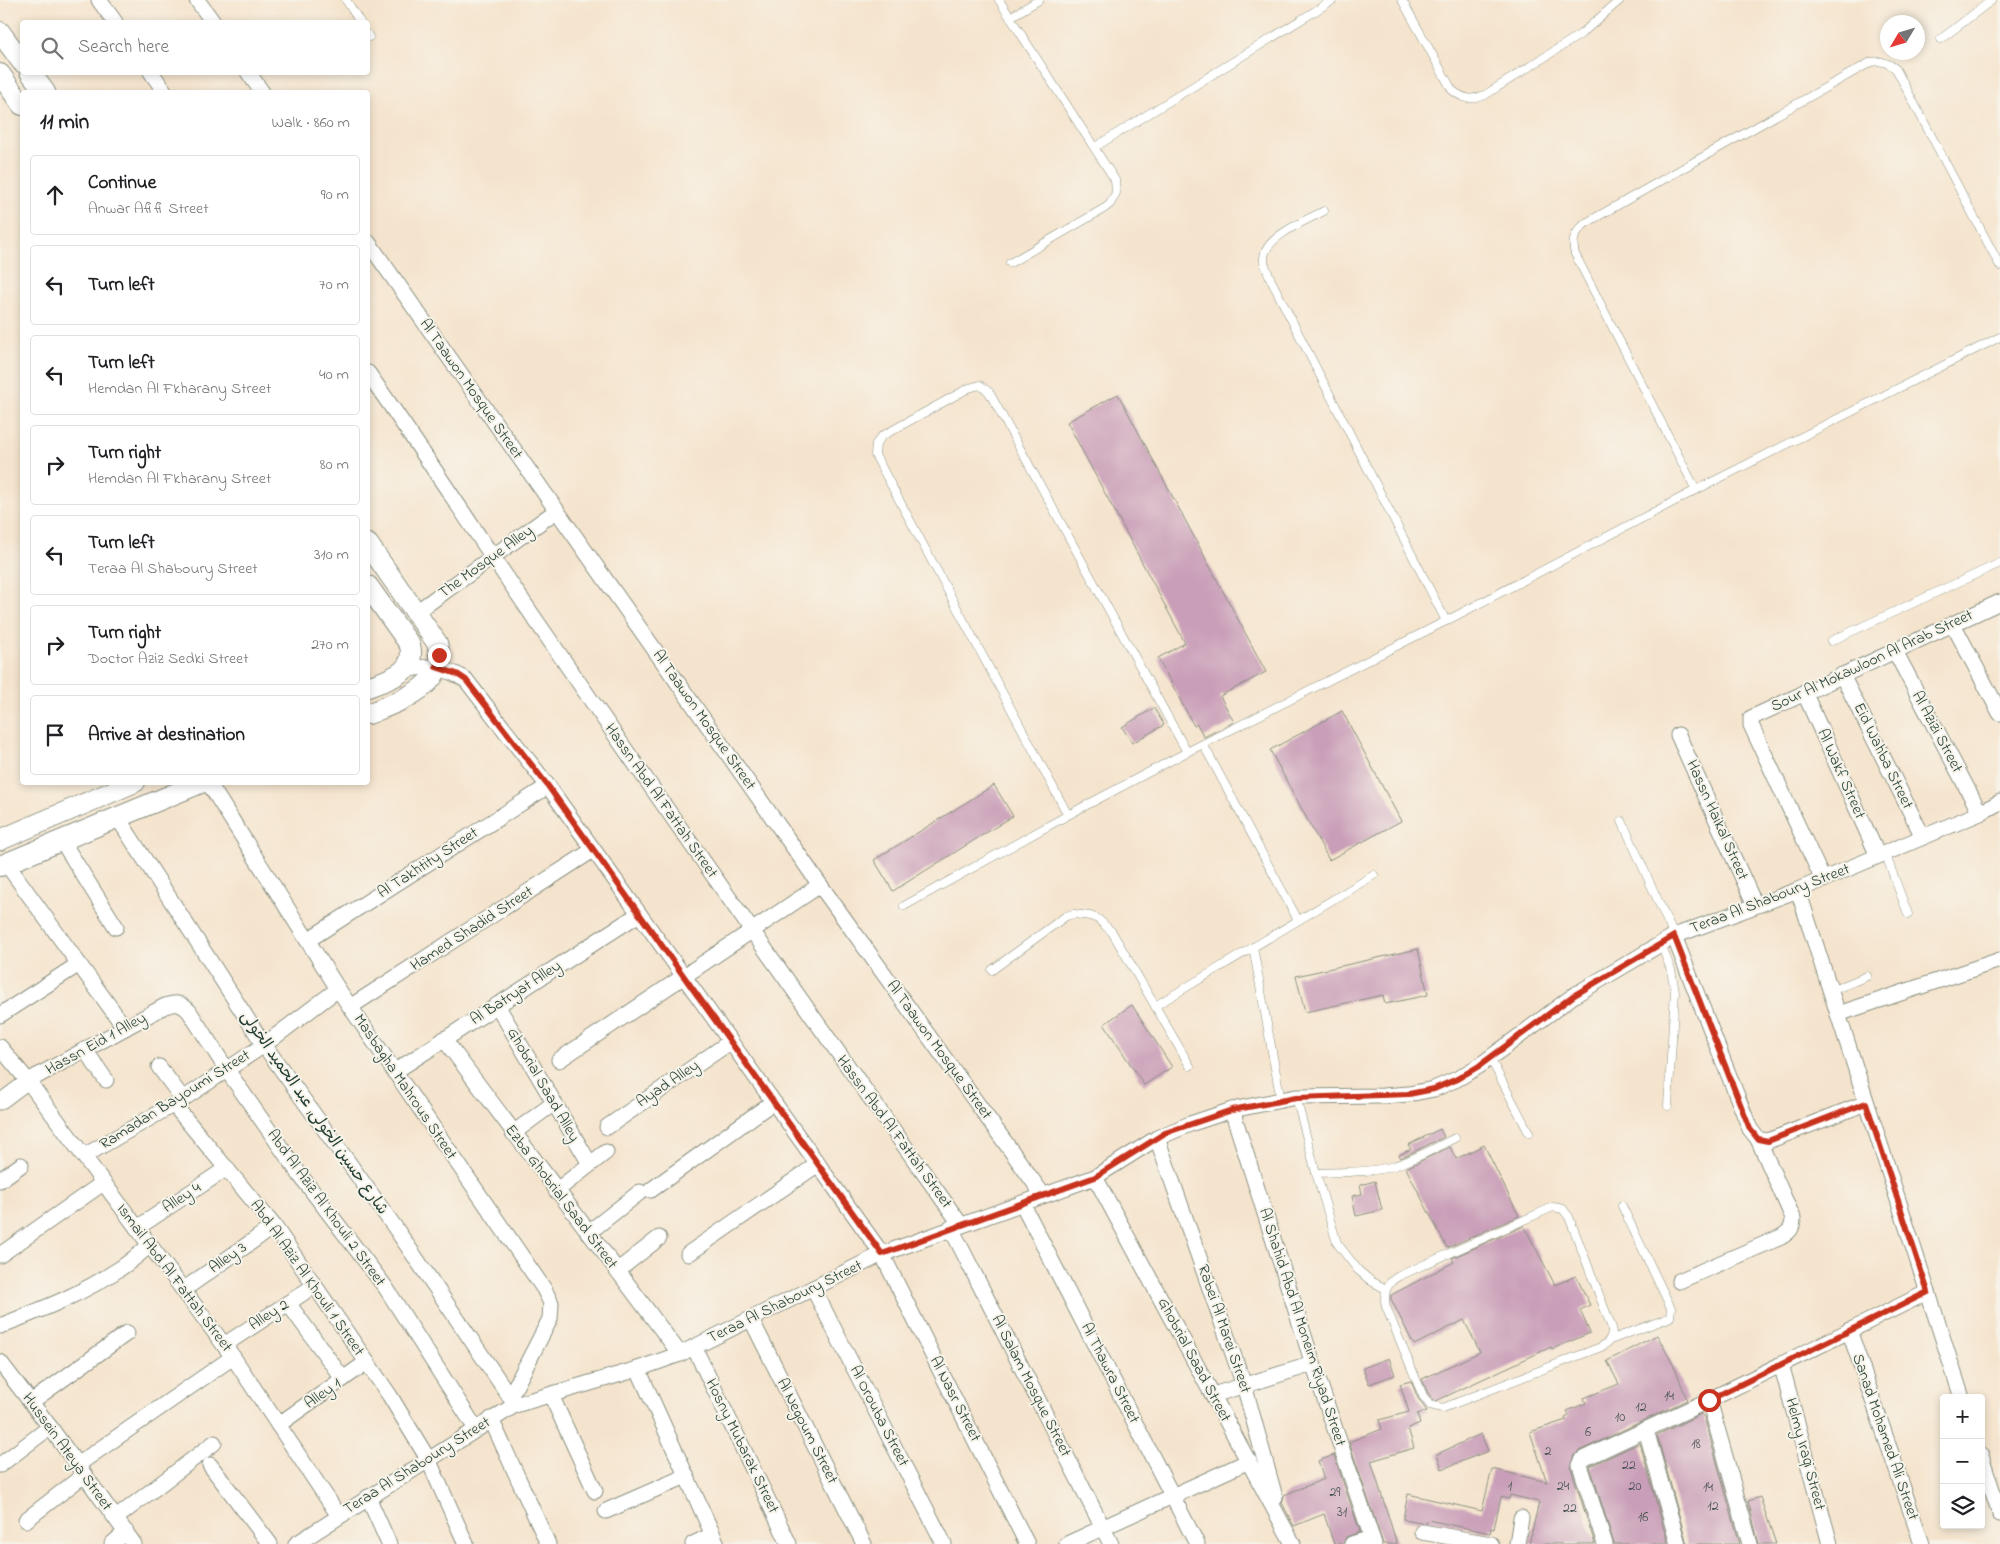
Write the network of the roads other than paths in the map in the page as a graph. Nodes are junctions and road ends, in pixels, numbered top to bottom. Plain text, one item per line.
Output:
1 (99, 0) edge
2 (197, 0) edge
3 (346, 0) edge
4 (999, 0) edge
5 (1039, 0) edge
6 (1333, 0) edge
7 (1402, 0) edge
8 (1620, 0) edge
9 (1992, 0) edge
10 (1010, 18) junction
11 (114, 20) edge
12 (212, 20) edge
13 (359, 20) edge
14 (0, 32) edge
15 (1941, 39) dead end
16 (20, 59) edge
17 (0, 74) edge
18 (32, 75) edge
19 (153, 75) edge
20 (250, 75) edge
21 (44, 90) edge
22 (164, 90) edge
23 (261, 90) edge
24 (20, 102) edge
25 (1095, 147) junction
26 (1324, 211) dead end
27 (370, 245) edge
28 (1010, 263) dead end
29 (2000, 266) edge
30 (2000, 337) edge
31 (370, 376) edge
32 (1696, 490) junction
33 (556, 511) junction
34 (370, 547) edge
35 (492, 557) junction
36 (2000, 564) edge
37 (370, 589) edge
38 (2000, 604) edge
39 (415, 613) junction
40 (1446, 621) junction
41 (1953, 624) junction
42 (1831, 641) dead end
43 (1895, 651) junction
44 (436, 667) junction
45 (404, 671) junction
46 (1842, 675) junction
47 (370, 686) edge
48 (1804, 692) junction
49 (370, 713) edge
50 (2000, 713) edge
51 (1678, 735) dead end
52 (1203, 744) junction
53 (1187, 752) junction
54 (128, 785) edge
55 (196, 785) edge
56 (210, 785) edge
57 (548, 786) junction
58 (2000, 802) edge
59 (1980, 813) junction
60 (1068, 815) junction
61 (118, 818) junction
62 (1622, 820) dead end
63 (1923, 837) junction
64 (0, 840) edge
65 (62, 841) junction
66 (593, 850) junction
67 (1882, 855) junction
68 (3, 865) edge
69 (1374, 875) dead end
70 (1824, 880) junction
71 (820, 885) junction
72 (1798, 890) junction
73 (1755, 905) junction
74 (904, 906) dead end
75 (639, 914) junction
76 (1908, 914) dead end
77 (1298, 920) junction
78 (116, 927) dead end
79 (751, 931) junction
80 (1674, 936) junction
81 (308, 940) junction
82 (1661, 944) junction
83 (1253, 947) junction
84 (2000, 960) edge
85 (78, 964) junction
86 (992, 970) dead end
87 (1867, 976) dead end
88 (683, 977) junction
89 (338, 989) junction
90 (1831, 991) junction
91 (497, 1005) junction
92 (165, 1006) joint
93 (1156, 1006) junction
94 (350, 1007) junction
95 (1838, 1014) junction
96 (0, 1015) edge
97 (126, 1028) junction
98 (444, 1039) junction
99 (730, 1042) junction
100 (264, 1045) junction
101 (0, 1047) edge
102 (85, 1050) junction
103 (1490, 1058) junction
104 (559, 1060) dead end
105 (1190, 1066) dead end
106 (159, 1067) dead end
107 (227, 1070) junction
108 (394, 1072) junction
109 (106, 1080) dead end
110 (28, 1081) junction
111 (1296, 1098) junction
112 (1281, 1101) junction
113 (0, 1102) edge
114 (179, 1102) junction
115 (773, 1102) junction
116 (554, 1103) junction
117 (1866, 1103) junction
118 (1668, 1106) dead end
119 (1232, 1110) junction
120 (607, 1127) dead end
121 (513, 1133) junction
122 (1529, 1133) dead end
123 (1157, 1138) junction
124 (1455, 1138) dead end
125 (1758, 1139) junction
126 (606, 1152) dead end
127 (84, 1156) junction
128 (590, 1164) junction
129 (818, 1164) junction
130 (21, 1165) dead end
131 (227, 1168) junction
132 (1316, 1173) junction
133 (1095, 1177) junction
134 (0, 1180) edge
135 (103, 1182) junction
136 (556, 1191) junction
137 (1043, 1195) junction
138 (1022, 1203) junction
139 (1622, 1206) dead end
140 (274, 1226) junction
141 (956, 1226) junction
142 (137, 1228) junction
143 (588, 1233) junction
144 (659, 1238) dead end
145 (150, 1245) junction
146 (688, 1254) dead end
147 (882, 1254) junction
148 (0, 1255) edge
149 (617, 1271) junction
150 (1679, 1281) dead end
151 (314, 1286) junction
152 (813, 1288) junction
153 (1386, 1289) junction
154 (183, 1290) junction
155 (1928, 1292) junction
156 (288, 1303) junction
157 (751, 1319) junction
158 (0, 1326) edge
159 (1849, 1330) junction
160 (127, 1332) dead end
161 (1610, 1340) junction
162 (224, 1345) junction
163 (694, 1347) junction
164 (680, 1354) junction
165 (233, 1357) junction
166 (367, 1362) junction
167 (1313, 1364) junction
168 (1781, 1364) junction
169 (1, 1366) edge
170 (638, 1369) junction
171 (343, 1379) junction
172 (1244, 1385) junction
173 (1961, 1394) edge
174 (551, 1395) junction
175 (1212, 1395) junction
176 (1709, 1400) junction
177 (513, 1401) junction
178 (31, 1402) junction
179 (491, 1419) junction
180 (278, 1425) junction
181 (50, 1426) junction
182 (476, 1429) junction
183 (1646, 1430) junction
184 (214, 1443) dead end
185 (428, 1459) junction
186 (1248, 1461) junction
187 (0, 1465) edge
188 (210, 1465) dead end
189 (1985, 1468) edge
190 (81, 1470) junction
191 (686, 1476) junction
192 (595, 1491) dead end
193 (1172, 1495) junction
194 (368, 1497) junction
195 (606, 1511) dead end
196 (2000, 1514) edge
197 (339, 1516) junction
198 (116, 1518) junction
199 (1521, 1518) dead end
200 (26, 1520) dead end
201 (1282, 1523) junction
202 (1102, 1528) junction
203 (1422, 1532) dead end
204 (130, 1538) edge
205 (715, 1539) edge
206 (305, 1541) edge
207 (1373, 1541) edge
208 (112, 1544) edge
209 (270, 1544) edge
210 (389, 1544) edge
211 (466, 1544) edge
212 (548, 1544) edge
213 (693, 1544) edge
214 (790, 1544) edge
215 (864, 1544) edge
216 (944, 1544) edge
217 (1027, 1544) edge
218 (1068, 1544) edge
219 (1111, 1544) edge
220 (1197, 1544) edge
221 (1293, 1544) edge
222 (1352, 1544) edge
223 (1491, 1544) edge
224 (1516, 1544) edge
225 (1605, 1544) edge
226 (1678, 1544) edge
227 (1750, 1544) edge
228 (1830, 1544) edge
229 (1922, 1544) edge

1 - 11 street
2 - 12 street
3 - 13 lane
4 - 10 lane
5 - 10 lane
6 - 25 lane
7 - 8 lane
9 - 15 lane
10 - 25 lane
14 - 16 street
17 - 24 street
18 - 21 street
19 - 22 street
20 - 23 street
25 - 28 lane
26 - 40 lane
27 - 33 street, Al Taawon Mosque Street
29 - 32 lane
30 - 32 lane
31 - 35 street, Hassn Abd Al Fattah Street
32 - 40 lane
33 - 35 street, The Mosque Alley
33 - 71 street, Al Taawon Mosque Street
34 - 39 street
35 - 39 street, The Mosque Alley
35 - 79 street, Hassn Abd Al Fattah Street
36 - 42 lane
37 - 45 street
38 - 41 street, Sour Al Mokawloon Al Arab Street
39 - 44 street
40 - 52 lane
41 - 43 street, Sour Al Mokawloon Al Arab Street
41 - 50 street
43 - 46 street, Sour Al Mokawloon Al Arab Street
43 - 59 street, Al Azizi Street
44 - 45 street
44 - 49 street
44 - 57 street, Al Nasr Street
45 - 47 street
46 - 48 street, Sour Al Mokawloon Al Arab Street
46 - 63 street, Eid Wahba Street
48 - 67 street, Al Wakf Street
48 - 70 street, Sour Al Mokawloon Al Arab Street
51 - 73 street, Hassn Haikal Street
52 - 53 lane
52 - 77 lane
53 - 60 lane
53 - 60 lane
54 - 64 street
55 - 61 street
56 - 81 street, Masbagha Mahrous Street
57 - 66 street, Al Nasr Street
57 - 81 street, Al Takhtity Street
58 - 59 street, Teraa Al Shaboury Street
59 - 63 street, Teraa Al Shaboury Street
60 - 74 lane
61 - 65 street
61 - 100 street, شارع حسين الخولى, عبد الحميد الخولى
62 - 80 lane
63 - 67 street, Teraa Al Shaboury Street
65 - 68 street
65 - 78 street
66 - 75 street, Al Nasr Street
66 - 94 street, Hamed Shadid Street
67 - 70 street, Teraa Al Shaboury Street
67 - 76 lane
68 - 85 street
69 - 77 lane
70 - 72 street, Teraa Al Shaboury Street
71 - 79 street
71 - 137 street, Al Taawon Mosque Street
72 - 73 street, Teraa Al Shaboury Street
72 - 90 street
73 - 80 street, Teraa Al Shaboury Street
75 - 88 street, Al Nasr Street
75 - 91 street, Al Batryat Alley
77 - 83 lane
79 - 88 street
79 - 141 street, Hassn Abd Al Fattah Street
80 - 82 street, Teraa Al Shaboury Street
80 - 125 street
81 - 89 street, Masbagha Mahrous Street
82 - 103 street, Teraa Al Shaboury Street
82 - 118 lane
83 - 93 lane
83 - 112 lane
84 - 95 street
85 - 96 street
85 - 97 street
86 - 93 lane
87 - 90 lane
88 - 99 street, Al Nasr Street
88 - 104 street
89 - 94 street, Masbagha Mahrous Street
89 - 100 street, Ramadan Bayoumi Street
90 - 95 street
91 - 98 street, Al Batryat Alley
91 - 116 street, Ghobrial Saad Alley
92 - 97 street, Hassn Eid 1 Alley
92 - 107 street, Abd Al Aziz Al Khouli 2 Street
93 - 105 lane
94 - 108 street, Masbagha Mahrous Street
95 - 117 street
97 - 102 street, Hassn Eid 1 Alley
98 - 108 street, Al Batryat Alley
98 - 121 street, Ezba Ghobrial Saad Street
99 - 115 street, Al Nasr Street
99 - 120 street, Ayad Alley
100 - 107 street, Ramadan Bayoumi Street
100 - 177 street, شارع حسين الخولى, عبد الحميد الخولى
101 - 110 street, Ismail Abd Al Fattah Street
102 - 109 street
102 - 110 street, Hassn Eid 1 Alley
103 - 111 street, Teraa Al Shaboury Street
103 - 122 lane
106 - 114 street, Abd Al Aziz Al Khouli 1 Street
107 - 114 street, Ramadan Bayoumi Street
107 - 182 street, Abd Al Aziz Al Khouli 2 Street
108 - 177 street, Masbagha Mahrous Street
110 - 113 street, Hassn Eid 1 Alley
110 - 127 street, Ismail Abd Al Fattah Street
111 - 112 street, Teraa Al Shaboury Street
111 - 132 lane
112 - 119 street, Teraa Al Shaboury Street
114 - 127 street, Ramadan Bayoumi Street
114 - 131 street, Abd Al Aziz Al Khouli 1 Street
115 - 129 street, Al Nasr Street
115 - 143 street
116 - 121 street
116 - 128 street, Ghobrial Saad Alley
117 - 125 street
117 - 155 street
119 - 123 street, Teraa Al Shaboury Street
119 - 167 street, Al Shahid Abd Al Moneim Riyad Street
121 - 136 street, Ezba Ghobrial Saad Street
123 - 133 street, Teraa Al Shaboury Street
123 - 172 street, Rabei Al Marei Street
124 - 132 lane
125 - 150 street
126 - 128 street
127 - 135 street, Ismail Abd Al Fattah Street
128 - 136 street
129 - 146 street
129 - 147 street, Al Nasr Street
130 - 134 street
131 - 140 street, Abd Al Aziz Al Khouli 1 Street
131 - 142 street, Alley 4
132 - 153 lane
133 - 137 street, Teraa Al Shaboury Street
133 - 175 street, Ghobrial Saad Street
135 - 142 street, Ismail Abd Al Fattah Street
135 - 148 street
136 - 143 street, Ezba Ghobrial Saad Street
137 - 138 street, Teraa Al Shaboury Street
138 - 141 street, Teraa Al Shaboury Street
138 - 193 street, Al Thawra Street
139 - 161 lane
140 - 151 street, Abd Al Aziz Al Khouli 1 Street
140 - 154 street, Alley 3
141 - 147 street, Teraa Al Shaboury Street
141 - 202 street, Al Salam Mosque Street
142 - 145 street, Ismail Abd Al Fattah Street
143 - 149 street, Ezba Ghobrial Saad Street
144 - 149 street
145 - 154 street, Ismail Abd Al Fattah Street
145 - 158 street
147 - 152 street, Teraa Al Shaboury Street
147 - 217 street, Al Nasr Street
149 - 164 street, Ezba Ghobrial Saad Street
151 - 156 street, Alley 2
151 - 166 street, Abd Al Aziz Al Khouli 1 Street
152 - 157 street, Teraa Al Shaboury Street
152 - 216 street, Al Orouba Street
153 - 161 lane
153 - 161 lane
154 - 162 street, Ismail Abd Al Fattah Street
155 - 159 street
155 - 173 street
156 - 162 street, Alley 2
156 - 171 street
157 - 163 street, Teraa Al Shaboury Street
157 - 215 street, Al Negoum Street
159 - 168 street
159 - 229 street, Sanad Mohamed Ali Street
160 - 178 street
162 - 165 street, Ismail Abd Al Fattah Street
163 - 164 street, Teraa Al Shaboury Street
163 - 214 street, Hosny Mubarak Street
164 - 170 street, Teraa Al Shaboury Street
165 - 180 street, Ismail Abd Al Fattah Street
165 - 190 street
166 - 171 street, Alley 1
166 - 185 street, Abd Al Aziz Al Khouli 1 Street
167 - 172 street
167 - 207 street, Al Shahid Abd Al Moneim Riyad Street
168 - 176 street
168 - 228 street, Helmy Iraqi Street
169 - 178 street, Hussein Ateya Street
170 - 174 street, Teraa Al Shaboury Street
170 - 191 street
171 - 180 street, Alley 1
172 - 175 street
172 - 201 street, Rabei Al Marei Street
174 - 177 street, Teraa Al Shaboury Street
174 - 192 street
175 - 186 street, Ghobrial Saad Street
176 - 183 street
176 - 227 street
177 - 179 street, Teraa Al Shaboury Street
178 - 181 street, Hussein Ateya Street
179 - 182 street, Teraa Al Shaboury Street
179 - 212 street
180 - 197 street, Ismail Abd Al Fattah Street
181 - 187 street
181 - 190 street, Hussein Ateya Street
182 - 185 street, Teraa Al Shaboury Street
183 - 225 street
183 - 226 street
184 - 198 street
185 - 194 street, Teraa Al Shaboury Street
185 - 211 street, Abd Al Aziz Al Khouli 1 Street
186 - 193 street
186 - 201 street, Ghobrial Saad Street
188 - 209 street
189 - 196 street
190 - 198 street, Hussein Ateya Street
190 - 200 street
191 - 195 street
191 - 205 street
193 - 202 street
193 - 220 street, Al Thawra Street
194 - 197 street, Teraa Al Shaboury Street
194 - 210 street
197 - 206 street, Teraa Al Shaboury Street
198 - 204 street, Hussein Ateya Street
199 - 224 street
201 - 221 street, Ghobrial Saad Street
202 - 218 street
202 - 219 street, Al Salam Mosque Street
203 - 223 street
204 - 208 street
205 - 213 street
207 - 222 street

